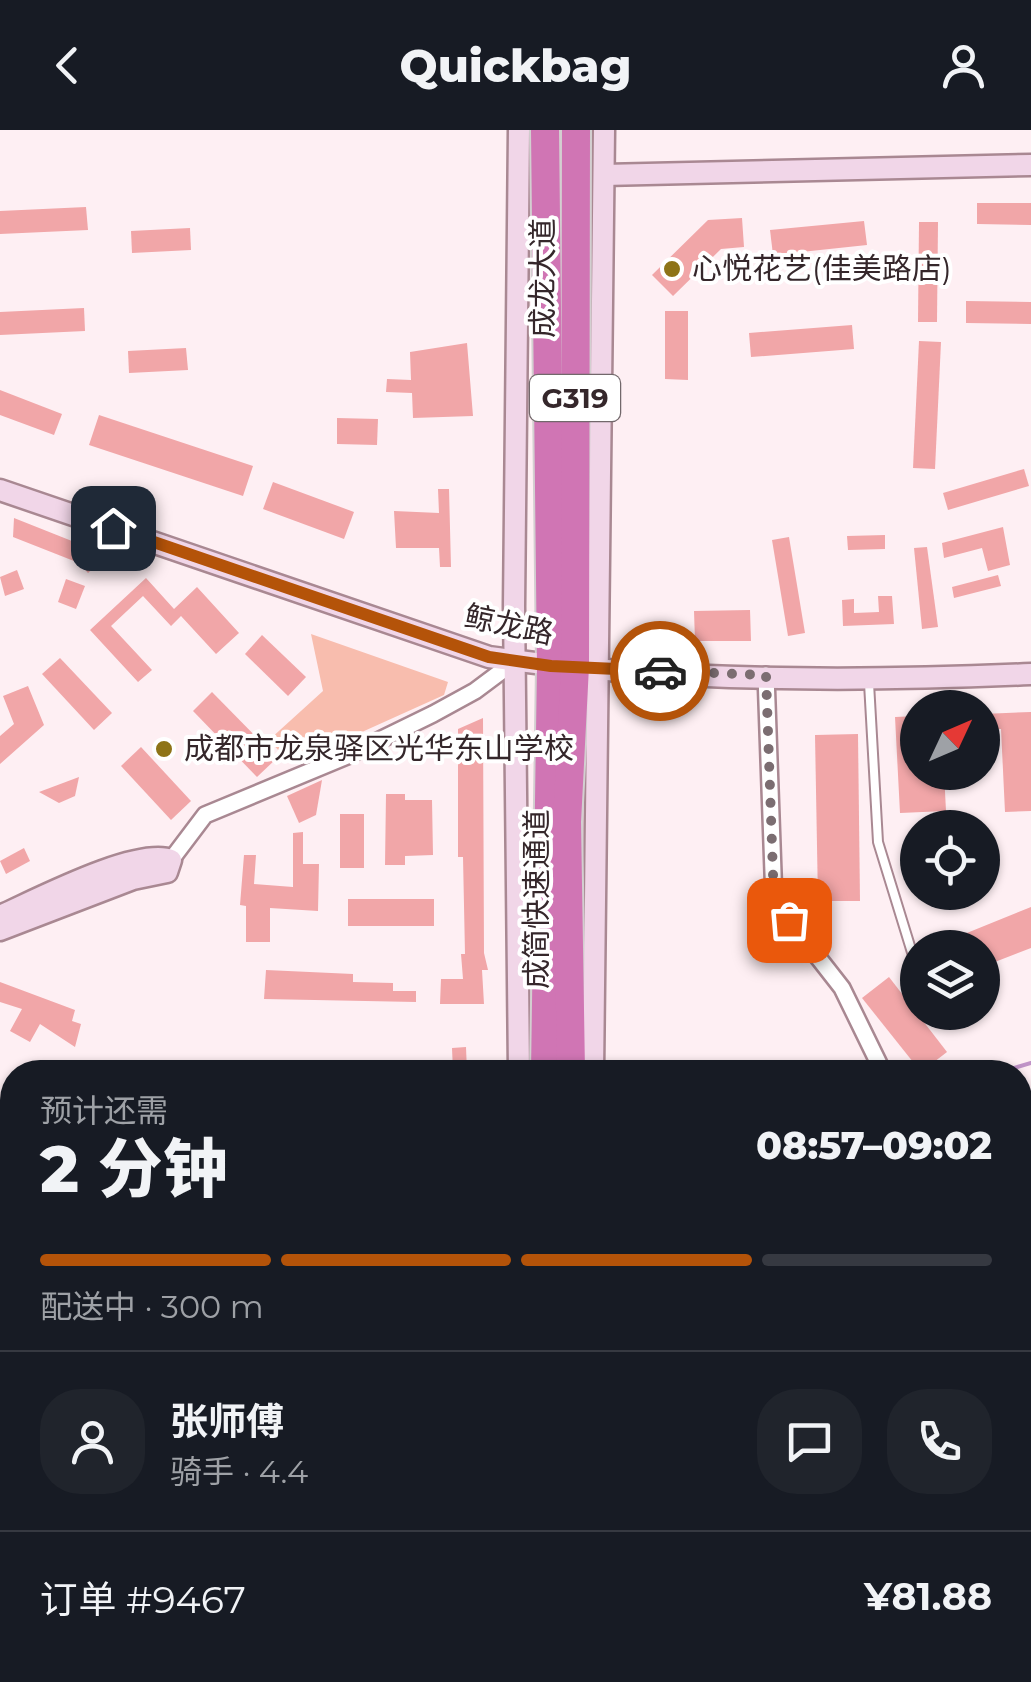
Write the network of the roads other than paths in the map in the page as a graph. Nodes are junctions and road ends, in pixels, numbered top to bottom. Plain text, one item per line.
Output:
1 (519, 130) edge
2 (545, 130) edge
3 (576, 130) edge
4 (604, 130) edge
5 (1031, 165) edge
6 (604, 175) junction
7 (0, 490) edge
8 (515, 661) junction
9 (575, 667) junction
10 (1031, 674) edge
11 (766, 675) junction
12 (869, 681) junction
13 (171, 860) junction
14 (0, 916) edge
15 (0, 930) edge
16 (905, 930) edge
17 (519, 1060) edge
18 (547, 1060) edge
19 (571, 1060) edge
20 (592, 1060) edge
21 (877, 1060) edge

1 - 8 street
2 - 9 highway, 成龙大道 / G319
3 - 9 highway, 成龙大道 / G319
4 - 6 street
5 - 6 street
6 - 9 street
7 - 8 street, 鲸龙路
8 - 9 street, 鲸龙路
8 - 13 street
8 - 17 street
9 - 11 street, 鲸龙路
9 - 18 highway, 成简快速通道 / G319
9 - 19 highway, 成简快速通道 / G319
9 - 20 street
10 - 12 street, 鲸龙路
11 - 12 street, 鲸龙路
11 - 21 street
12 - 16 lane
13 - 14 street
13 - 15 street

